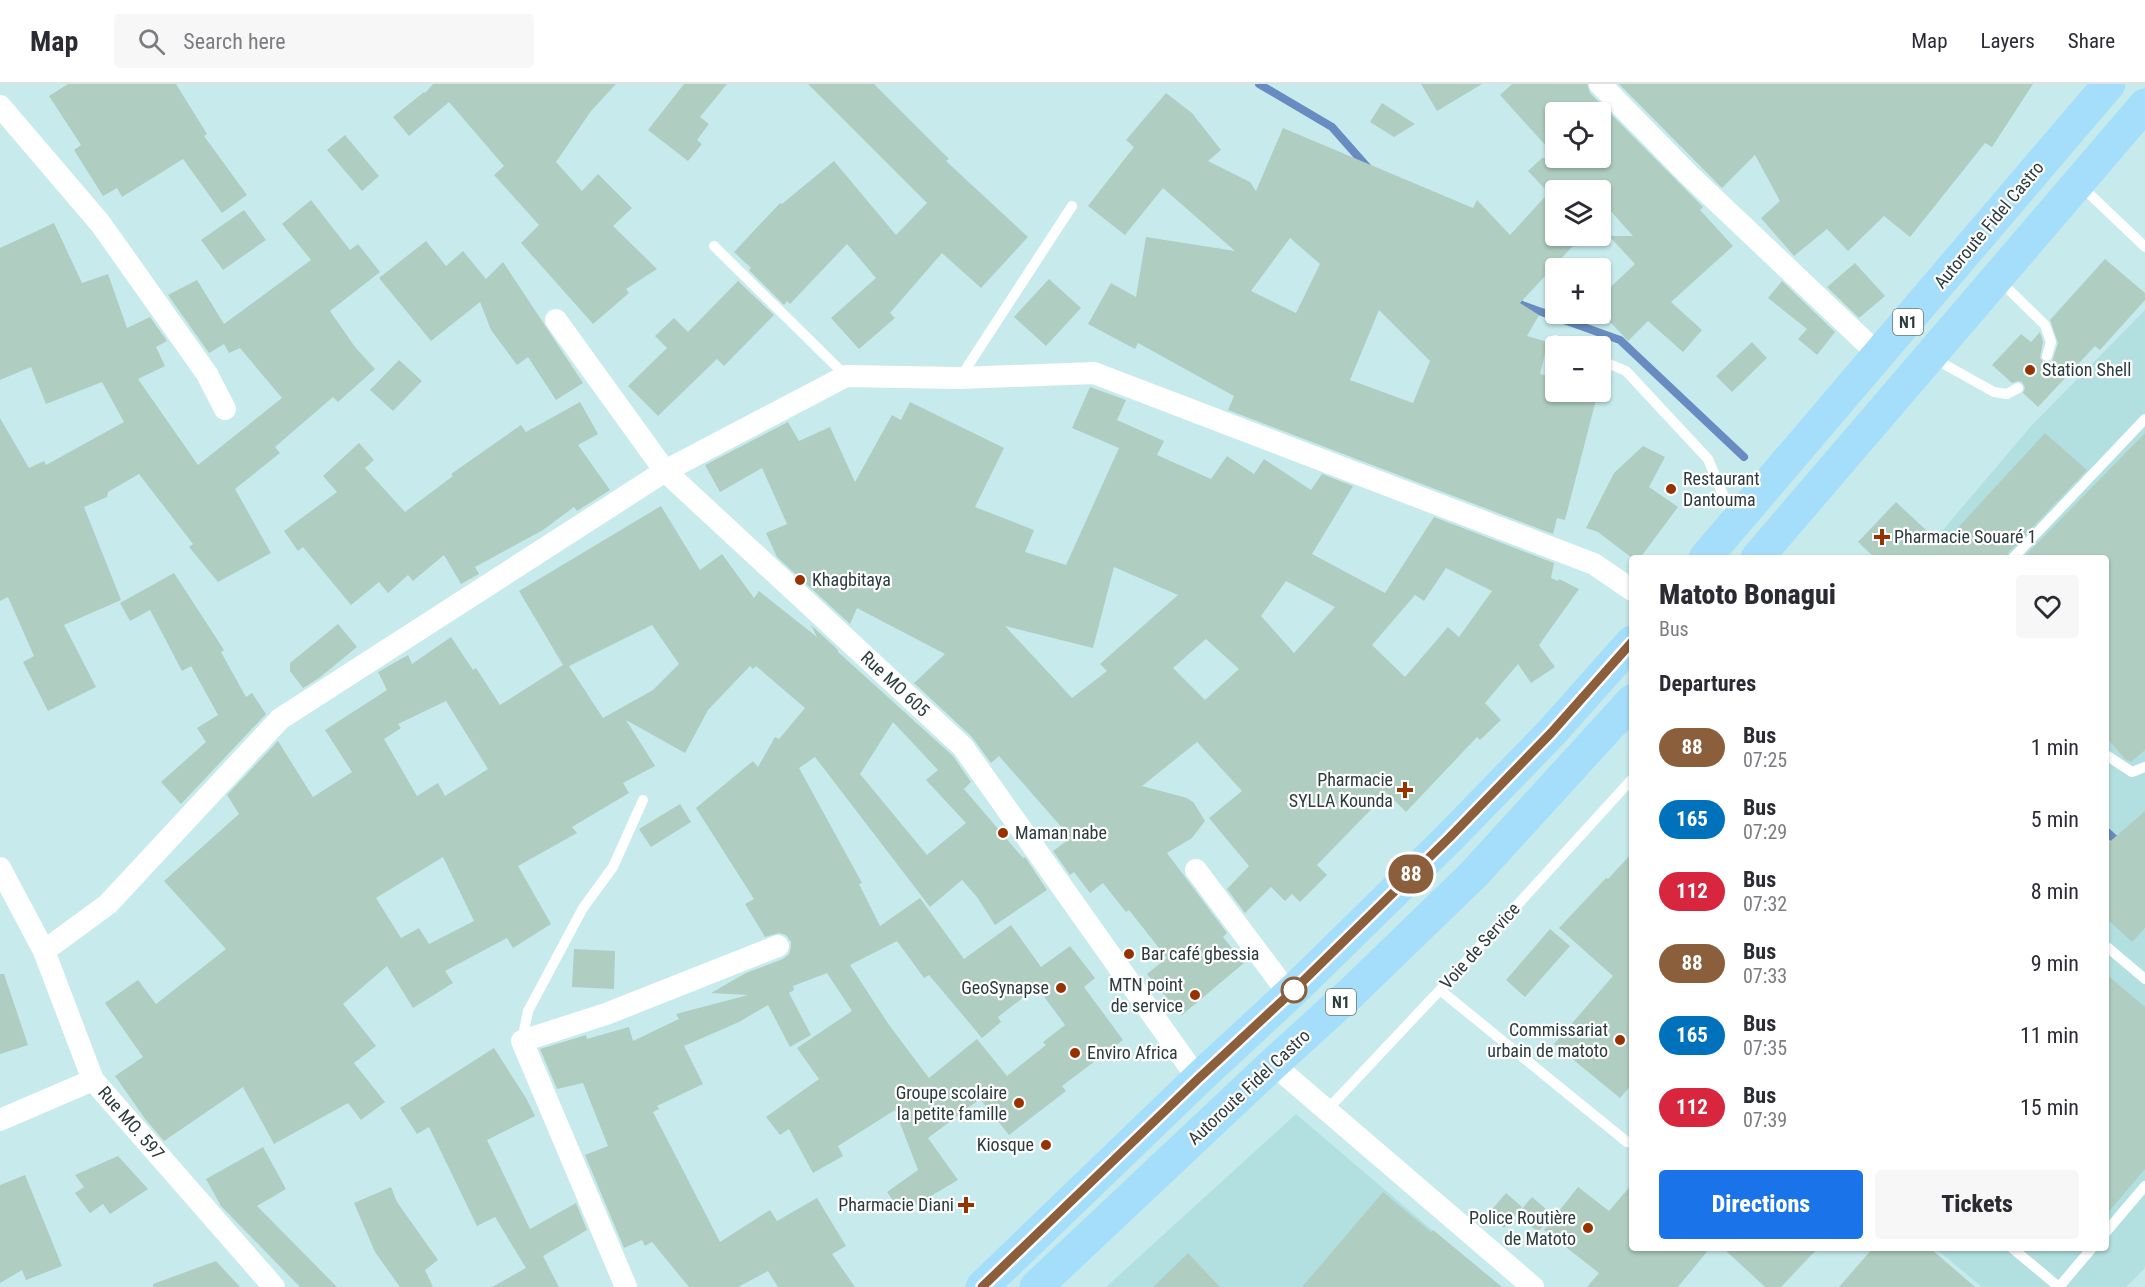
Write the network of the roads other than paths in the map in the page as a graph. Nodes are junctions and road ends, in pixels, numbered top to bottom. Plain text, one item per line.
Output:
1 (1600, 84) edge
2 (2109, 84) edge
3 (2145, 105) edge
4 (0, 106) edge
5 (2078, 183) junction
6 (1072, 206) dead end
7 (714, 246) dead end
8 (2145, 247) edge
9 (1997, 278) junction
10 (556, 320) dead end
11 (1880, 355) junction
12 (1931, 356) junction
13 (2047, 356) dead end
14 (1611, 365) edge
15 (846, 376) junction
16 (959, 378) junction
17 (2018, 388) dead end
18 (225, 409) dead end
19 (2145, 419) edge
20 (665, 471) junction
21 (1735, 523) junction
22 (1708, 555) edge
23 (1760, 555) edge
24 (2016, 555) edge
25 (1629, 588) edge
26 (1629, 645) edge
27 (1629, 704) edge
28 (2109, 757) edge
29 (2145, 767) edge
30 (1629, 782) edge
31 (643, 800) dead end
32 (0, 868) edge
33 (1196, 870) dead end
34 (778, 946) dead end
35 (2109, 949) edge
36 (44, 951) junction
37 (2145, 980) edge
38 (1440, 990) junction
39 (1289, 994) junction
40 (522, 1041) junction
41 (1273, 1064) junction
42 (1198, 1079) junction
43 (93, 1080) junction
44 (1327, 1110) junction
45 (0, 1120) edge
46 (1627, 1142) dead end
47 (2145, 1186) edge
48 (2109, 1228) edge
49 (2016, 1251) edge
50 (2089, 1251) edge
51 (274, 1287) edge
52 (626, 1287) edge
53 (982, 1287) edge
54 (1036, 1287) edge
55 (1533, 1287) edge
56 (2059, 1287) edge

1 - 11 street
2 - 11 highway, Autoroute Fidel Castro / N1
3 - 5 highway, N1
4 - 18 street
5 - 8 lane
5 - 9 highway, N1
6 - 16 lane
7 - 15 lane
9 - 12 highway, N1
9 - 13 lane
10 - 20 street, Rue MO 605
11 - 21 highway, Autoroute Fidel Castro / N1
12 - 17 lane
12 - 23 highway, N1
14 - 21 lane
15 - 16 street
15 - 20 street
16 - 25 street
19 - 24 lane
20 - 36 street
20 - 42 street, Rue MO 605
21 - 22 highway, Autoroute Fidel Castro / N1
26 - 39 highway, N1
27 - 41 highway, Autoroute Fidel Castro / N1
28 - 29 lane
30 - 38 lane, Voie de Service
31 - 40 lane
32 - 36 street, Rue MO. 597
33 - 39 street
34 - 40 street
35 - 37 lane
36 - 43 street, Rue MO. 597
38 - 44 lane, Voie de Service
38 - 46 lane
39 - 42 highway, N1
40 - 52 street
41 - 44 street
41 - 54 highway, Autoroute Fidel Castro / N1
42 - 53 highway, N1
43 - 45 street
43 - 51 street, Rue MO. 597
44 - 55 street
47 - 48 lane
49 - 56 lane
50 - 56 lane

